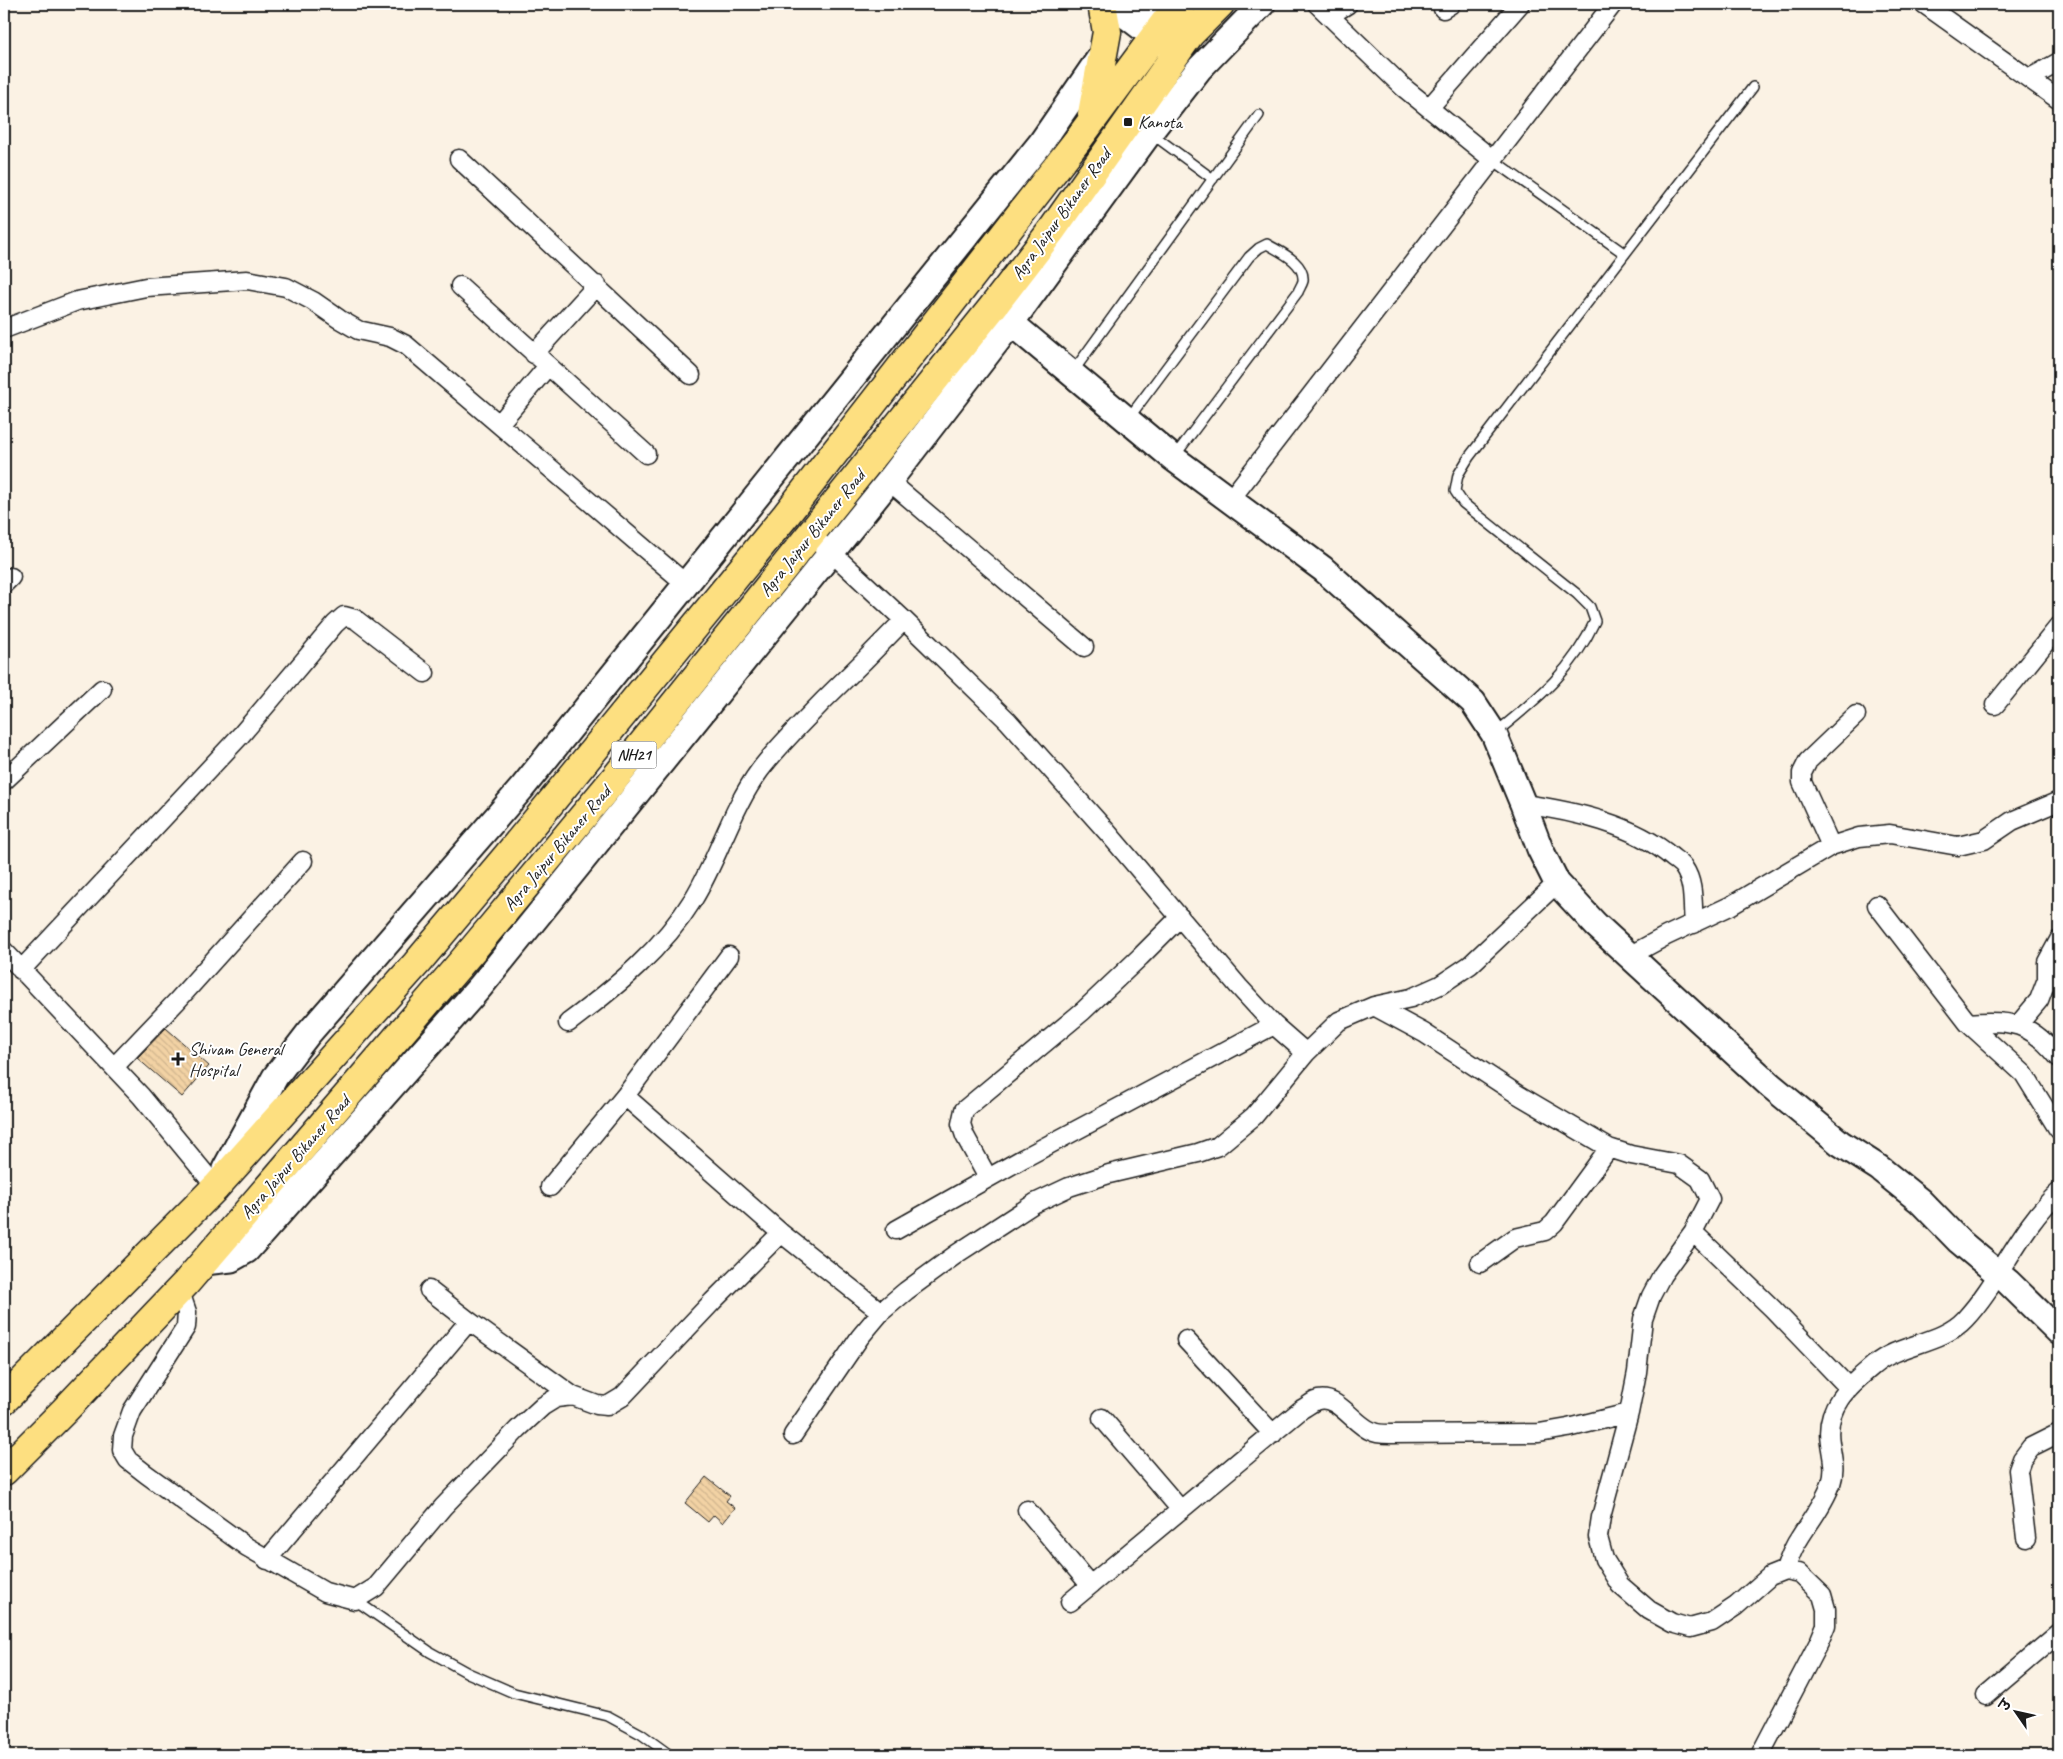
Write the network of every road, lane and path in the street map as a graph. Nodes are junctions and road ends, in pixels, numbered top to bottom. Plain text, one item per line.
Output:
1 (1102, 4) edge
2 (1111, 4) edge
3 (1220, 4) edge
4 (1262, 4) edge
5 (1348, 4) edge
6 (1520, 4) edge
7 (1614, 4) edge
8 (1924, 4) edge
9 (1323, 10) edge
10 (1163, 16) edge
11 (1183, 44) junction
12 (1103, 53) junction
13 (1206, 61) junction
14 (2059, 62) edge
15 (2030, 78) junction
16 (1753, 87) dead end
17 (2059, 100) edge
18 (1429, 108) junction
19 (1259, 115) dead end
20 (1090, 121) junction
21 (1150, 132) junction
22 (459, 159) dead end
23 (1493, 160) junction
24 (1213, 179) junction
25 (1625, 254) junction
26 (460, 286) dead end
27 (596, 286) junction
28 (1002, 316) junction
29 (4, 329) edge
30 (534, 354) junction
31 (548, 366) junction
32 (1071, 373) junction
33 (691, 375) dead end
34 (1126, 421) junction
35 (499, 424) junction
36 (646, 454) dead end
37 (1173, 458) junction
38 (889, 481) junction
39 (1230, 500) junction
40 (810, 535) junction
41 (832, 553) junction
42 (686, 584) junction
43 (904, 620) junction
44 (2059, 626) edge
45 (1084, 647) dead end
46 (426, 674) dead end
47 (102, 689) dead end
48 (1995, 705) dead end
49 (1856, 715) dead end
50 (1494, 734) junction
51 (4, 781) edge
52 (2059, 801) edge
53 (1523, 804) junction
54 (1831, 846) junction
55 (303, 862) dead end
56 (1557, 883) junction
57 (1877, 905) dead end
58 (1180, 917) junction
59 (1694, 924) junction
60 (2059, 940) edge
61 (4, 951) edge
62 (729, 956) dead end
63 (1630, 956) junction
64 (21, 970) junction
65 (1374, 1006) junction
66 (1968, 1022) junction
67 (568, 1023) dead end
68 (1274, 1025) junction
69 (2018, 1025) junction
70 (1306, 1054) junction
71 (2059, 1058) edge
72 (114, 1068) junction
73 (625, 1096) junction
74 (2058, 1129) edge
75 (1609, 1148) junction
76 (988, 1178) junction
77 (216, 1187) junction
78 (550, 1188) dead end
79 (2059, 1192) edge
80 (896, 1230) dead end
81 (1694, 1232) junction
82 (782, 1233) junction
83 (204, 1262) junction
84 (1480, 1263) dead end
85 (1998, 1273) junction
86 (180, 1290) junction
87 (429, 1290) dead end
88 (881, 1312) junction
89 (469, 1321) junction
90 (2059, 1332) edge
91 (1186, 1340) dead end
92 (1849, 1388) junction
93 (573, 1396) junction
94 (4, 1400) edge
95 (1629, 1413) junction
96 (1102, 1418) dead end
97 (2059, 1433) edge
98 (1273, 1434) junction
99 (794, 1435) dead end
100 (4, 1471) edge
101 (1027, 1510) dead end
102 (1181, 1510) junction
103 (2026, 1538) dead end
104 (267, 1560) junction
105 (1785, 1570) junction
106 (1090, 1585) junction
107 (355, 1600) junction
108 (1070, 1602) dead end
109 (2059, 1633) edge
110 (1986, 1695) dead end
111 (670, 1755) edge
112 (1760, 1755) edge

1 - 12 highway
2 - 10 street
3 - 11 highway, Agra Jaipur Bikaner Road / NH21
4 - 13 street
5 - 9 street
6 - 18 street
7 - 23 street
8 - 15 street
9 - 18 street
10 - 11 street
10 - 20 highway, Agra Jaipur Bikaner Road / NH21
11 - 13 street
11 - 28 highway, Agra Jaipur Bikaner Road / NH21
12 - 20 highway
12 - 42 street
13 - 21 street
14 - 15 street
15 - 17 street
16 - 25 lane
18 - 23 street
19 - 24 lane
20 - 77 highway, Agra Jaipur Bikaner Road / NH21
21 - 24 lane
21 - 28 street
22 - 27 street
23 - 25 lane
23 - 39 street
24 - 32 lane
25 - 50 lane
26 - 30 street
27 - 30 street
27 - 33 street
28 - 32 street
28 - 38 street
28 - 40 highway, Agra Jaipur Bikaner Road / NH21
29 - 35 street
30 - 31 street
31 - 35 street
31 - 36 street
32 - 34 street
34 - 37 street
34 - 37 lane
35 - 42 street
37 - 39 street
38 - 41 street
38 - 45 street
39 - 50 street
40 - 41 street
40 - 83 highway, Agra Jaipur Bikaner Road / NH21
41 - 43 street
41 - 83 street
42 - 77 street
43 - 58 street
43 - 67 street
44 - 48 street
46 - 64 street
47 - 51 street
49 - 54 street
50 - 53 street
52 - 54 street
53 - 56 street
53 - 59 street
54 - 59 street
55 - 72 street
56 - 63 street
56 - 65 street
57 - 66 street
58 - 68 street
58 - 76 street
59 - 63 street
60 - 69 street
61 - 64 street
62 - 73 street
63 - 85 street
64 - 72 street
65 - 70 street
65 - 75 street
66 - 69 street
66 - 74 street
68 - 70 street
68 - 76 street
69 - 71 street
70 - 88 street
72 - 77 street
73 - 78 street
73 - 82 street
75 - 81 street
75 - 84 street
76 - 80 street
77 - 94 highway, Agra Jaipur Bikaner Road / NH21
79 - 85 street
81 - 92 street
81 - 95 street
82 - 88 street
82 - 93 street
83 - 86 highway, Agra Jaipur Bikaner Road / NH21
85 - 90 street
85 - 92 street
86 - 100 highway, Agra Jaipur Bikaner Road / NH21
86 - 104 street
87 - 89 street
88 - 99 street
89 - 93 street
89 - 104 street
91 - 98 street
92 - 105 street
93 - 107 street
95 - 98 street
95 - 105 street
96 - 102 street
97 - 103 street
98 - 102 street
101 - 106 street
102 - 106 street
104 - 107 street
105 - 112 street
106 - 108 street
107 - 111 lane
109 - 110 street

